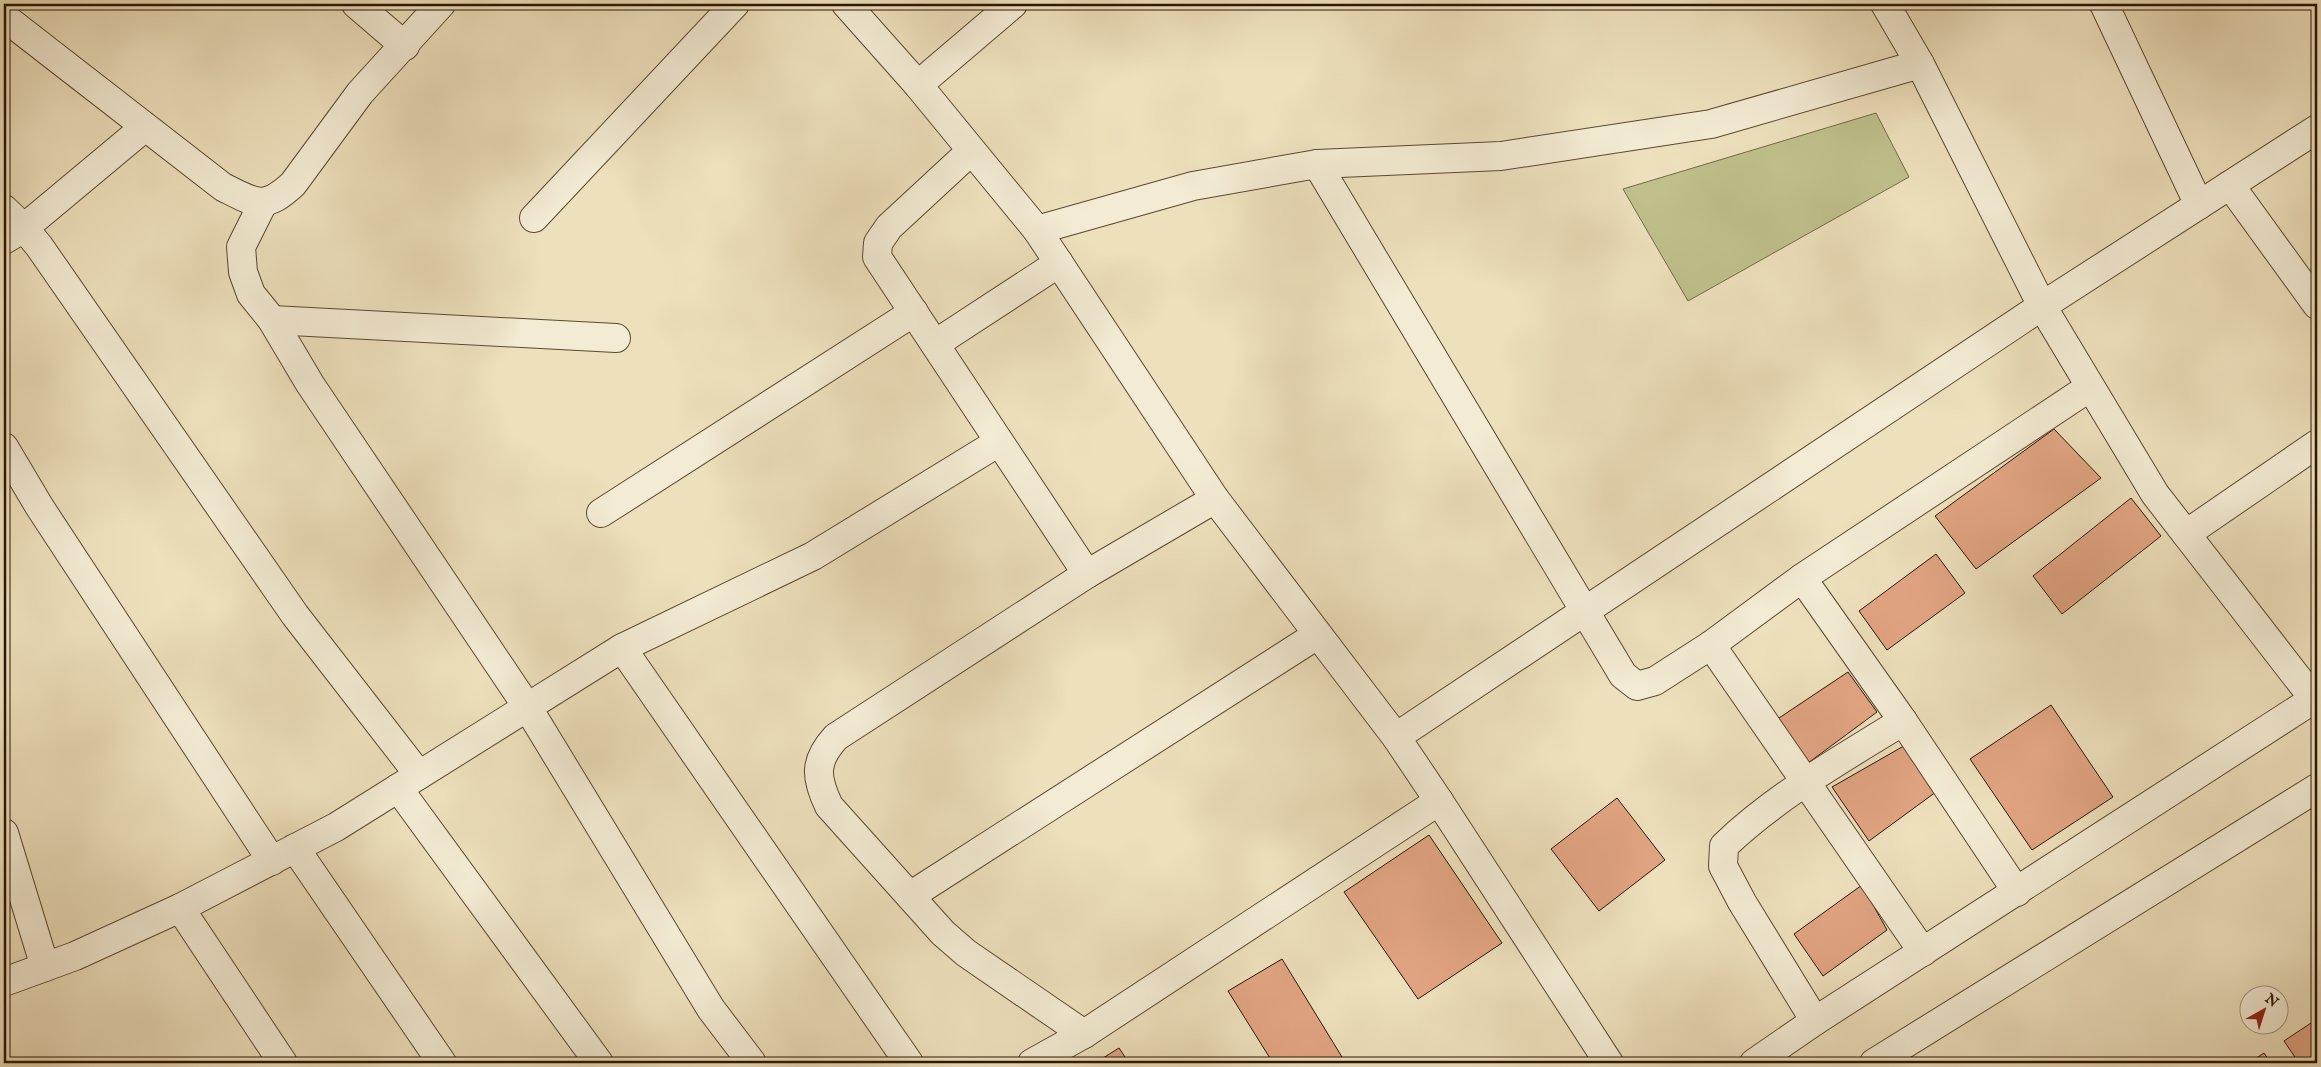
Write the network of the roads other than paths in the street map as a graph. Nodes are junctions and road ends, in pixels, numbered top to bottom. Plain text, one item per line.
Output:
1 (356, 4) edge
2 (440, 4) edge
3 (735, 4) edge
4 (846, 4) edge
5 (1013, 4) edge
6 (1885, 4) edge
7 (2104, 4) edge
8 (4, 17) edge
9 (405, 46) junction
10 (1920, 64) junction
11 (918, 85) junction
12 (145, 127) junction
13 (2317, 129) edge
14 (971, 151) junction
15 (1317, 164) junction
16 (2230, 185) junction
17 (263, 203) junction
18 (2199, 205) junction
19 (4, 209) edge
20 (534, 218) dead end
21 (1037, 230) junction
22 (14, 234) edge
23 (1059, 263) junction
24 (2317, 305) edge
25 (2042, 306) junction
26 (914, 312) junction
27 (272, 320) junction
28 (616, 338) dead end
29 (934, 344) junction
30 (2090, 387) junction
31 (999, 442) junction
32 (2317, 444) edge
33 (4, 447) edge
34 (1215, 499) junction
35 (601, 513) dead end
36 (2186, 534) junction
37 (1087, 574) junction
38 (1802, 578) junction
39 (1584, 611) junction
40 (1317, 634) junction
41 (1711, 645) junction
42 (622, 648) junction
43 (2316, 701) edge
44 (528, 708) junction
45 (1903, 721) junction
46 (1396, 737) junction
47 (409, 781) junction
48 (1805, 783) junction
49 (2317, 788) edge
50 (1440, 801) junction
51 (4, 833) edge
52 (283, 855) junction
53 (2017, 892) junction
54 (910, 896) junction
55 (180, 908) junction
56 (1923, 952) junction
57 (46, 967) junction
58 (4, 982) edge
59 (1814, 1021) junction
60 (1084, 1034) junction
61 (282, 1063) edge
62 (442, 1063) edge
63 (599, 1063) edge
64 (752, 1063) edge
65 (909, 1063) edge
66 (1032, 1063) edge
67 (1610, 1063) edge
68 (1754, 1063) edge
69 (1874, 1063) edge

1 - 9 street
2 - 9 street
3 - 20 street
4 - 11 street
5 - 11 street
6 - 10 street
7 - 18 street
8 - 12 street
9 - 17 street
10 - 15 street
10 - 25 street
11 - 14 street
12 - 17 street
12 - 22 street
13 - 16 street
14 - 21 street
14 - 26 street
15 - 21 street
15 - 39 street
16 - 18 street
16 - 24 street
17 - 27 street
18 - 25 street
19 - 22 street
21 - 23 street
22 - 47 street
23 - 29 street
23 - 34 street
25 - 30 street
25 - 39 street
26 - 29 street
26 - 35 street
27 - 28 street
27 - 44 street
29 - 31 street
30 - 36 street
30 - 38 street
31 - 37 street
31 - 42 street
32 - 36 street
33 - 52 street
34 - 37 street
34 - 40 street
36 - 43 street
37 - 54 street
38 - 41 street
38 - 45 street
39 - 41 street
39 - 46 street
40 - 46 street
40 - 54 street
41 - 48 street
42 - 44 street
42 - 65 street
43 - 53 street
44 - 47 street
44 - 64 street
45 - 48 street
45 - 53 street
46 - 50 street
47 - 52 street
47 - 63 street
48 - 56 street
48 - 59 street
49 - 69 street
50 - 60 street
50 - 67 street
51 - 57 street
52 - 55 street
52 - 62 street
53 - 56 street
54 - 60 street
55 - 57 street
55 - 61 street
56 - 59 street
57 - 58 street
59 - 68 street
60 - 66 street

